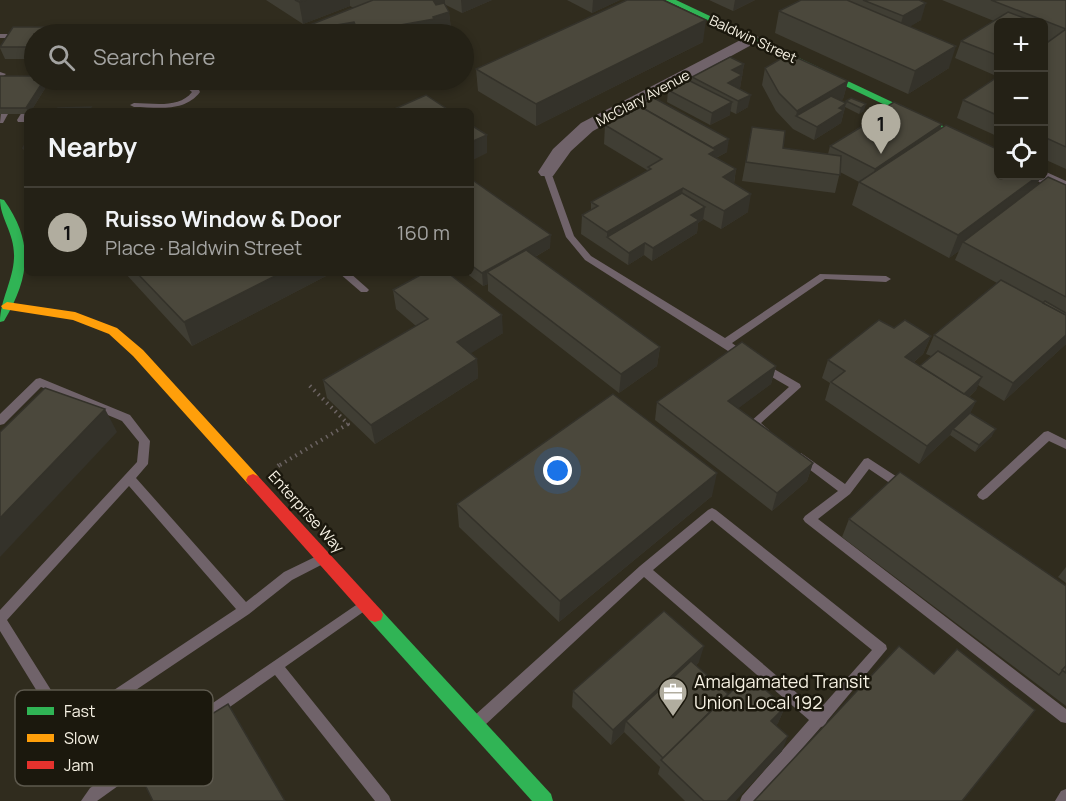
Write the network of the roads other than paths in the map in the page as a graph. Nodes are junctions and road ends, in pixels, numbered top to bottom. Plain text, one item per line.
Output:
1 (669, 0) edge
2 (0, 36) edge
3 (24, 36) edge
4 (752, 39) junction
5 (193, 90) edge
6 (134, 105) dead end
7 (994, 154) edge
8 (547, 172) joint
9 (1048, 180) edge
10 (1066, 188) edge
11 (0, 202) edge
12 (348, 276) edge
13 (886, 279) dead end
14 (364, 290) dead end
15 (4, 312) edge
16 (725, 343) junction
17 (0, 421) edge
18 (773, 437) edge
19 (1066, 445) edge
20 (791, 450) edge
21 (129, 478) junction
22 (846, 491) junction
23 (915, 495) edge
24 (983, 495) dead end
25 (325, 557) junction
26 (644, 570) junction
27 (367, 603) junction
28 (245, 610) junction
29 (0, 620) edge
30 (276, 666) junction
31 (44, 690) edge
32 (123, 690) edge
33 (213, 710) edge
34 (1066, 717) edge
35 (820, 721) junction
36 (475, 724) junction
37 (105, 786) edge
38 (1066, 796) edge
39 (88, 801) edge
40 (384, 801) edge
41 (544, 801) edge
42 (747, 801) edge
43 (1062, 801) edge

1 - 4 street, Baldwin Street
2 - 3 lane
4 - 7 street, Baldwin Street
4 - 8 street, McClary Avenue
5 - 6 lane
8 - 16 lane
9 - 10 street
11 - 15 street
12 - 14 lane
13 - 16 lane
15 - 25 street, Enterprise Way
16 - 18 lane
17 - 21 lane
19 - 24 lane
20 - 22 lane
21 - 28 lane
21 - 29 lane
22 - 23 lane
22 - 34 lane
25 - 27 street, Enterprise Way
25 - 28 lane
26 - 35 lane
26 - 35 lane
26 - 36 lane
27 - 30 lane
27 - 36 street, Enterprise Way
28 - 32 lane
29 - 31 lane
30 - 33 lane
30 - 40 lane
35 - 42 lane
36 - 41 street, Enterprise Way
37 - 39 lane
38 - 43 lane

